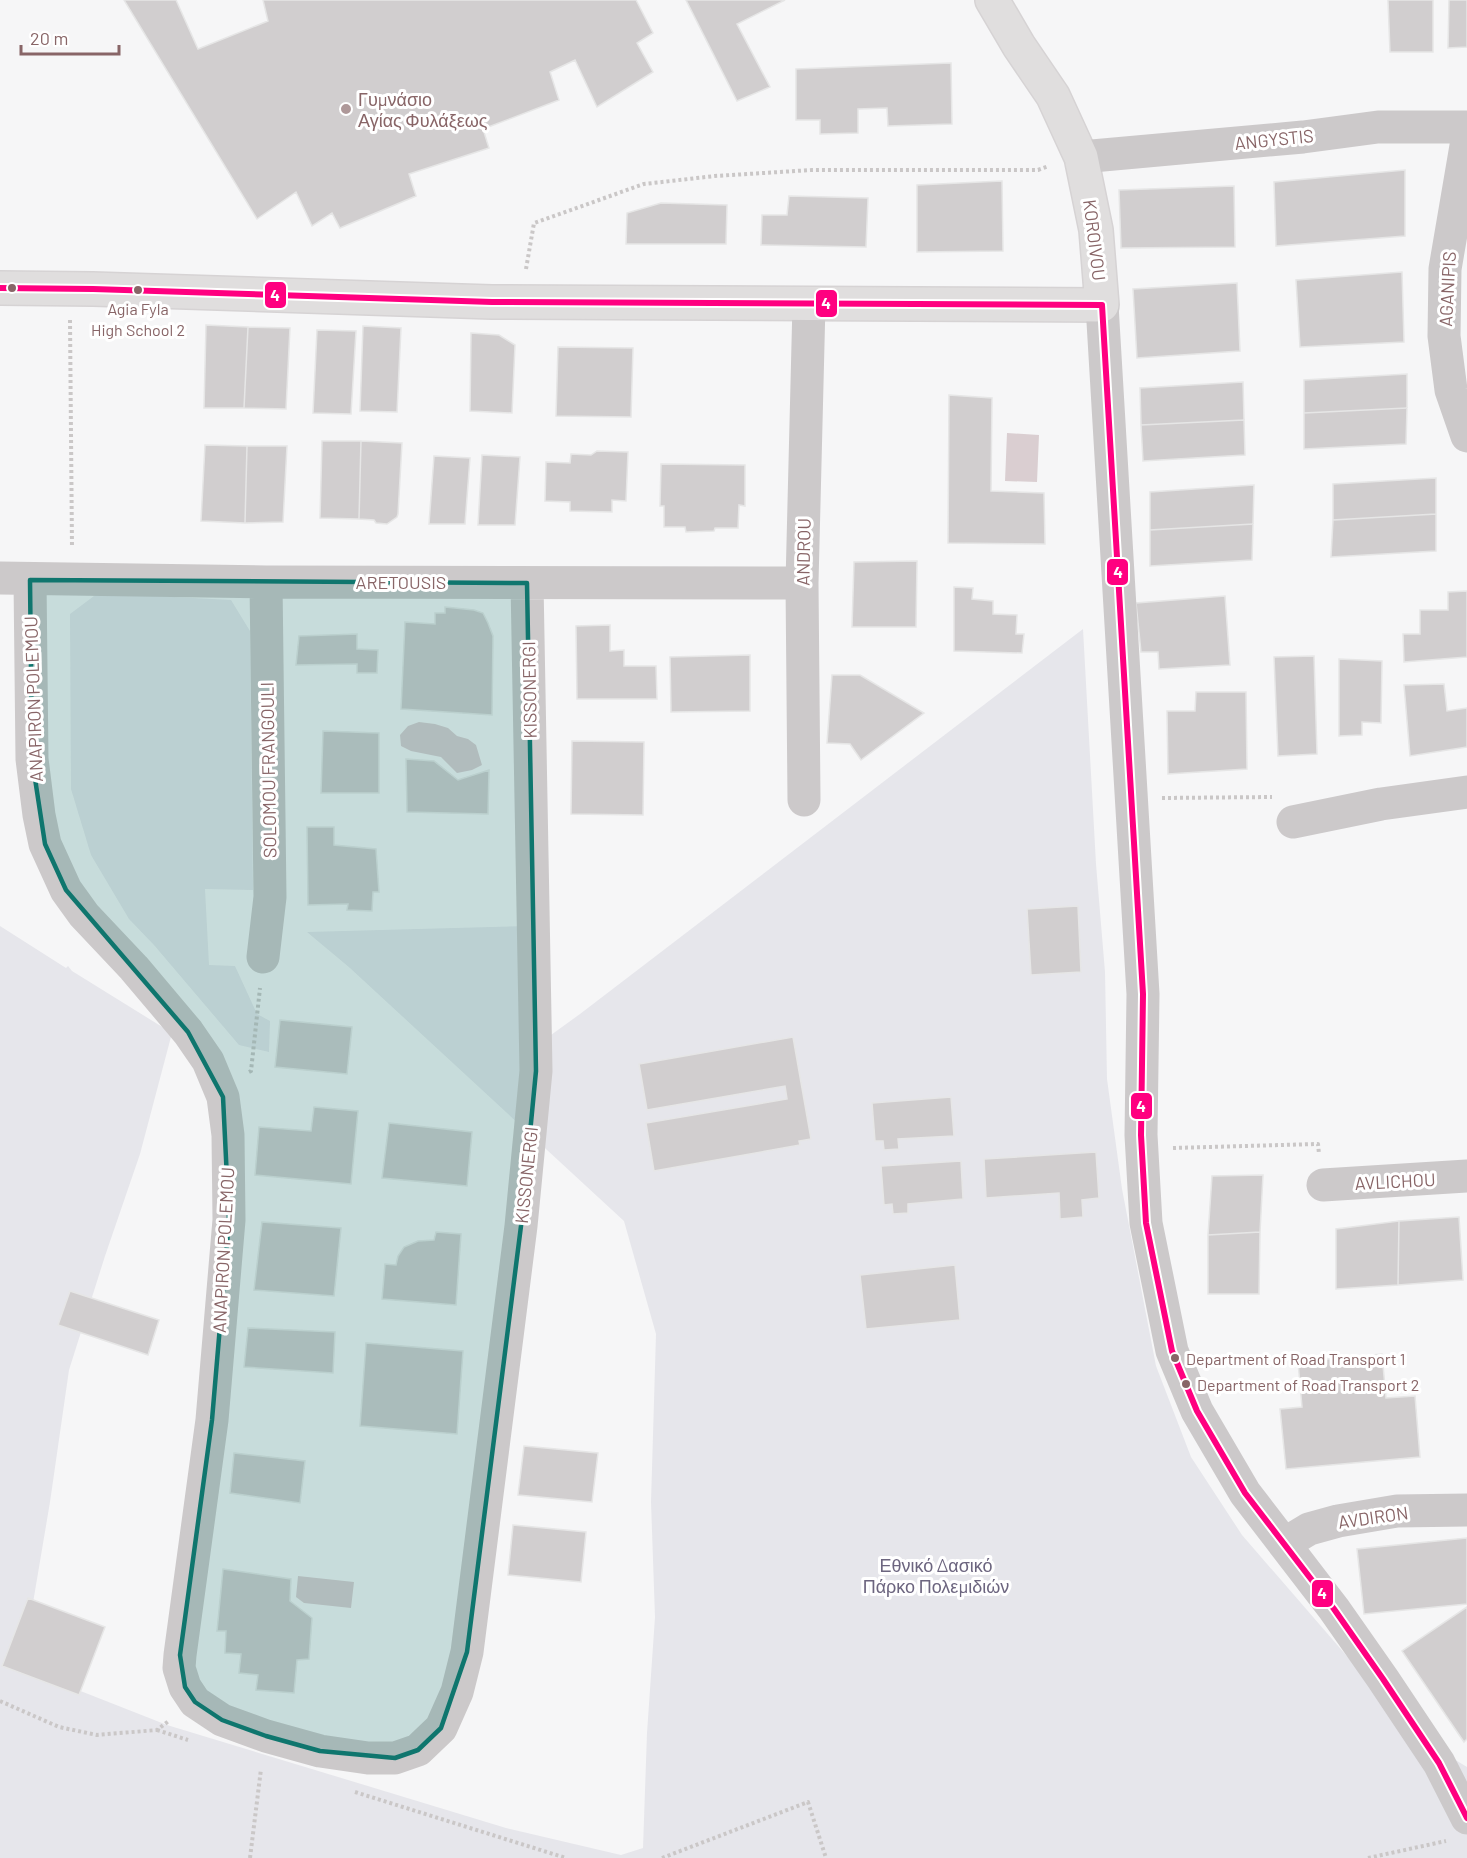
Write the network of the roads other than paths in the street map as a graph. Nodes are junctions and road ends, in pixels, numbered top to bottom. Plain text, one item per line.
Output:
1 (992, 0) edge
2 (1467, 127) edge
3 (1467, 140) edge
4 (1081, 157) junction
5 (0, 288) edge
6 (809, 304) junction
7 (1102, 305) junction
8 (1467, 436) edge
9 (15, 579) edge
10 (266, 582) junction
11 (527, 583) junction
12 (802, 583) junction
13 (1467, 792) edge
14 (804, 800) dead end
15 (1293, 822) road end
16 (263, 957) road end
17 (1467, 1176) edge
18 (1323, 1185) road end
19 (1467, 1510) edge
20 (1284, 1544) junction
21 (418, 1750) joint
22 (1462, 1828) edge

1 - 4 street, KOROIVOU
2 - 4 street, ANGYSTIS
3 - 8 street, AGANIPIS
4 - 7 street, KOROIVOU
5 - 6 street
6 - 7 street
6 - 12 street, ANDROU
7 - 20 street, KOROIVOU
9 - 10 street, ARETOUSIS
9 - 21 street, ANAPIRON POLEMOU
10 - 11 street, ARETOUSIS
10 - 16 street, SOLOMOU FRANGOULI
11 - 12 street, ARETOUSIS
11 - 21 street, KISSONERGI
12 - 14 street, ANDROU
13 - 15 street
17 - 18 street, AVLICHOU
19 - 20 street, AVDIRON
20 - 22 street, KOROIVOU

